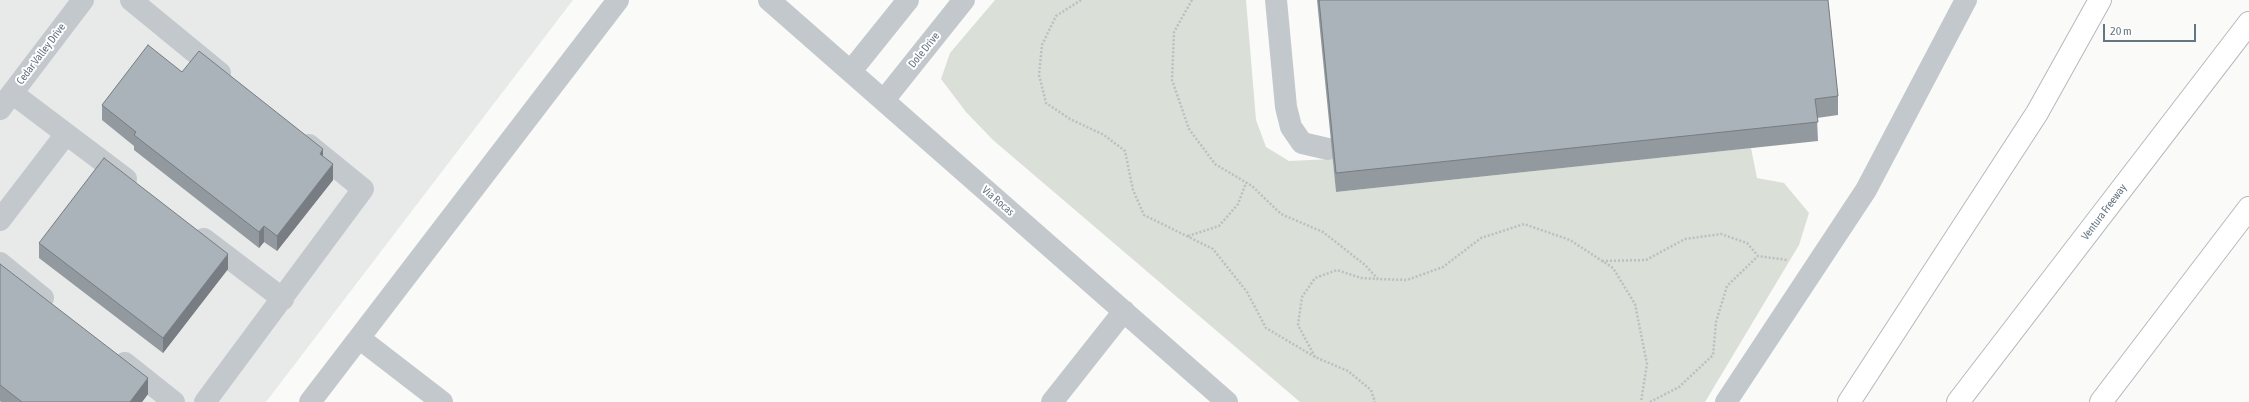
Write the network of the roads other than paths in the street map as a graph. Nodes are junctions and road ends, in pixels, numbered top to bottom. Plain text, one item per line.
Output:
1 (83, 0) edge
2 (131, 0) edge
3 (618, 0) edge
4 (769, 0) edge
5 (908, 0) edge
6 (964, 0) edge
7 (1276, 0) edge
8 (1966, 0) edge
9 (2100, 0) edge
10 (2249, 23) edge
11 (851, 71) junction
12 (235, 85) edge
13 (884, 100) junction
14 (6, 101) edge
15 (66, 134) junction
16 (296, 134) edge
17 (1328, 149) dead end
18 (140, 191) edge
19 (2249, 208) edge
20 (0, 220) edge
21 (190, 228) edge
22 (0, 263) edge
23 (283, 299) junction
24 (58, 310) edge
25 (1124, 312) junction
26 (359, 338) junction
27 (107, 349) edge
28 (174, 402) edge
29 (205, 402) edge
30 (310, 402) edge
31 (442, 402) edge
32 (1052, 402) edge
33 (1227, 402) edge
34 (1726, 402) edge
35 (1849, 402) edge
36 (1958, 402) edge
37 (2101, 402) edge

1 - 14 street, Cedar Valley Drive
2 - 12 street
3 - 26 street
4 - 11 street, Via Rocas
5 - 11 street
6 - 13 street, Dole Drive
7 - 17 street
8 - 34 street
9 - 35 highway
10 - 36 highway, Ventura Freeway
11 - 13 street, Via Rocas
13 - 25 street, Via Rocas
14 - 15 street
15 - 18 street
15 - 20 street
16 - 23 street
19 - 37 highway
21 - 23 street
22 - 24 street
23 - 29 street
25 - 32 street
25 - 33 street, Via Rocas
26 - 30 street
26 - 31 street
27 - 28 street

